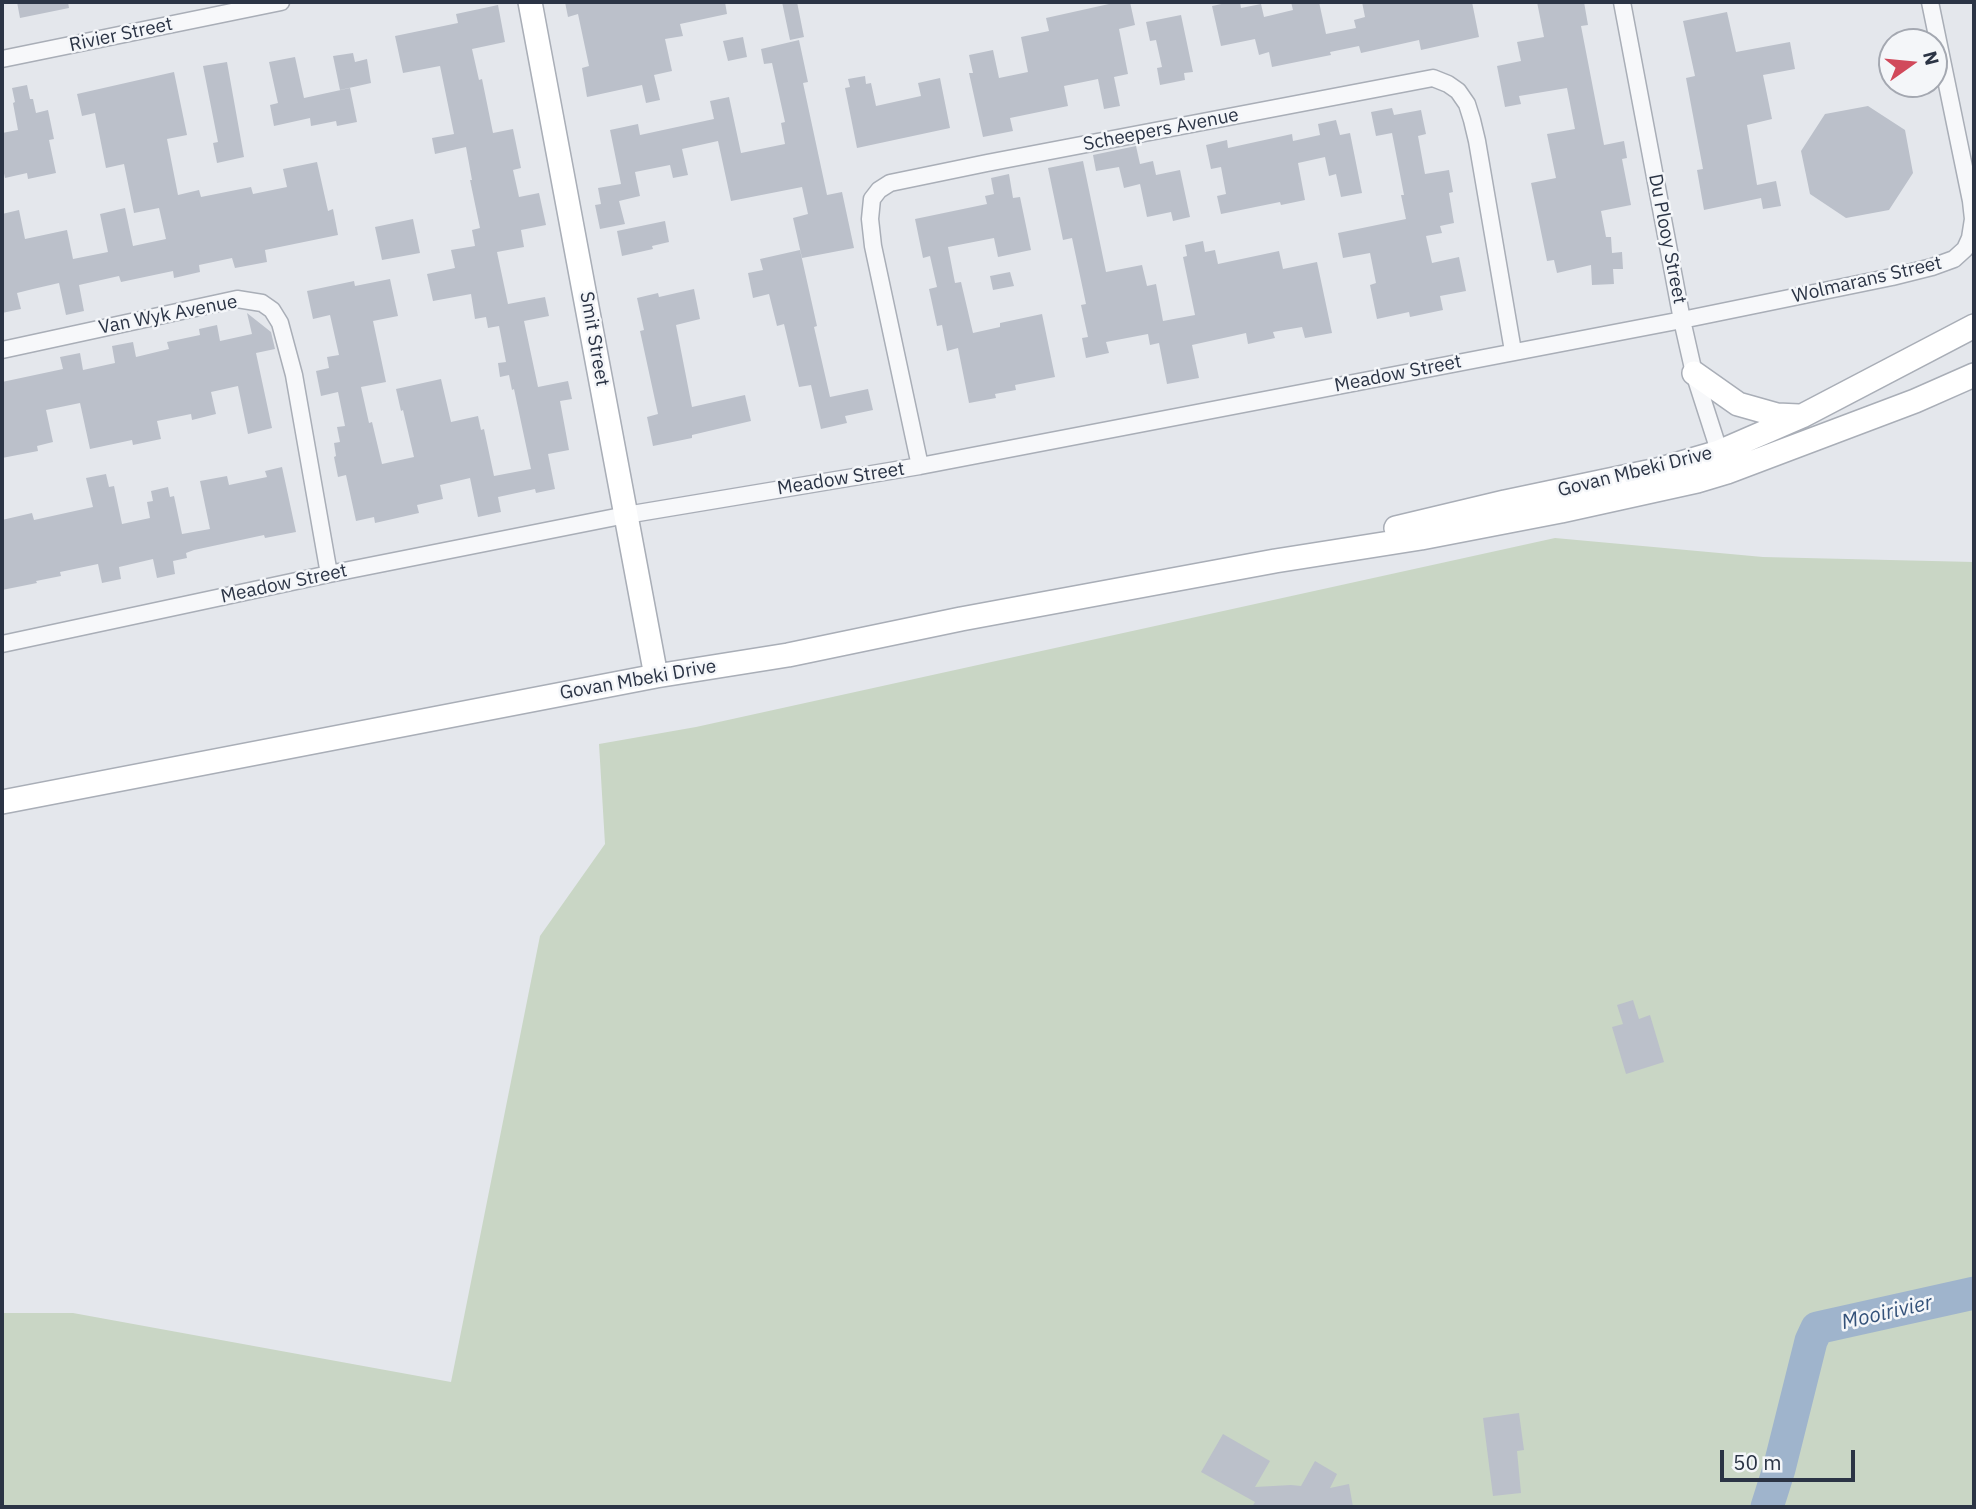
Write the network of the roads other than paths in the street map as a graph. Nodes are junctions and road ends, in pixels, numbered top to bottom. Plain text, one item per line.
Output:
1 (530, 2) edge
2 (1622, 2) edge
3 (1930, 2) edge
4 (272, 3) edge
5 (2, 59) edge
6 (1682, 320) junction
7 (1974, 326) edge
8 (2, 350) edge
9 (1513, 351) junction
10 (1694, 373) junction
11 (1974, 375) edge
12 (1802, 416) junction
13 (1723, 462) junction
14 (920, 466) junction
15 (626, 515) junction
16 (329, 575) junction
17 (2, 644) edge
18 (656, 676) junction
19 (2, 802) edge

1 - 15 main road, Smit Street
2 - 6 street, Du Plooy Street
3 - 6 street, Wolmarans Street
4 - 5 street, Rivier Street
6 - 9 street, Meadow Street
6 - 10 street, Du Plooy Street
7 - 12 main road, Govan Mbeki Drive
8 - 16 street, Van Wyk Avenue
9 - 14 street, Meadow Street
9 - 14 street, Scheepers Avenue
10 - 12 main road
10 - 13 street, Du Plooy Street
11 - 13 main road, Govan Mbeki Drive
12 - 13 main road, Govan Mbeki Drive
13 - 18 main road, Govan Mbeki Drive
14 - 15 street, Meadow Street
15 - 16 street, Meadow Street
15 - 18 main road, Smit Street
16 - 17 street, Meadow Street
18 - 19 main road, Govan Mbeki Drive

